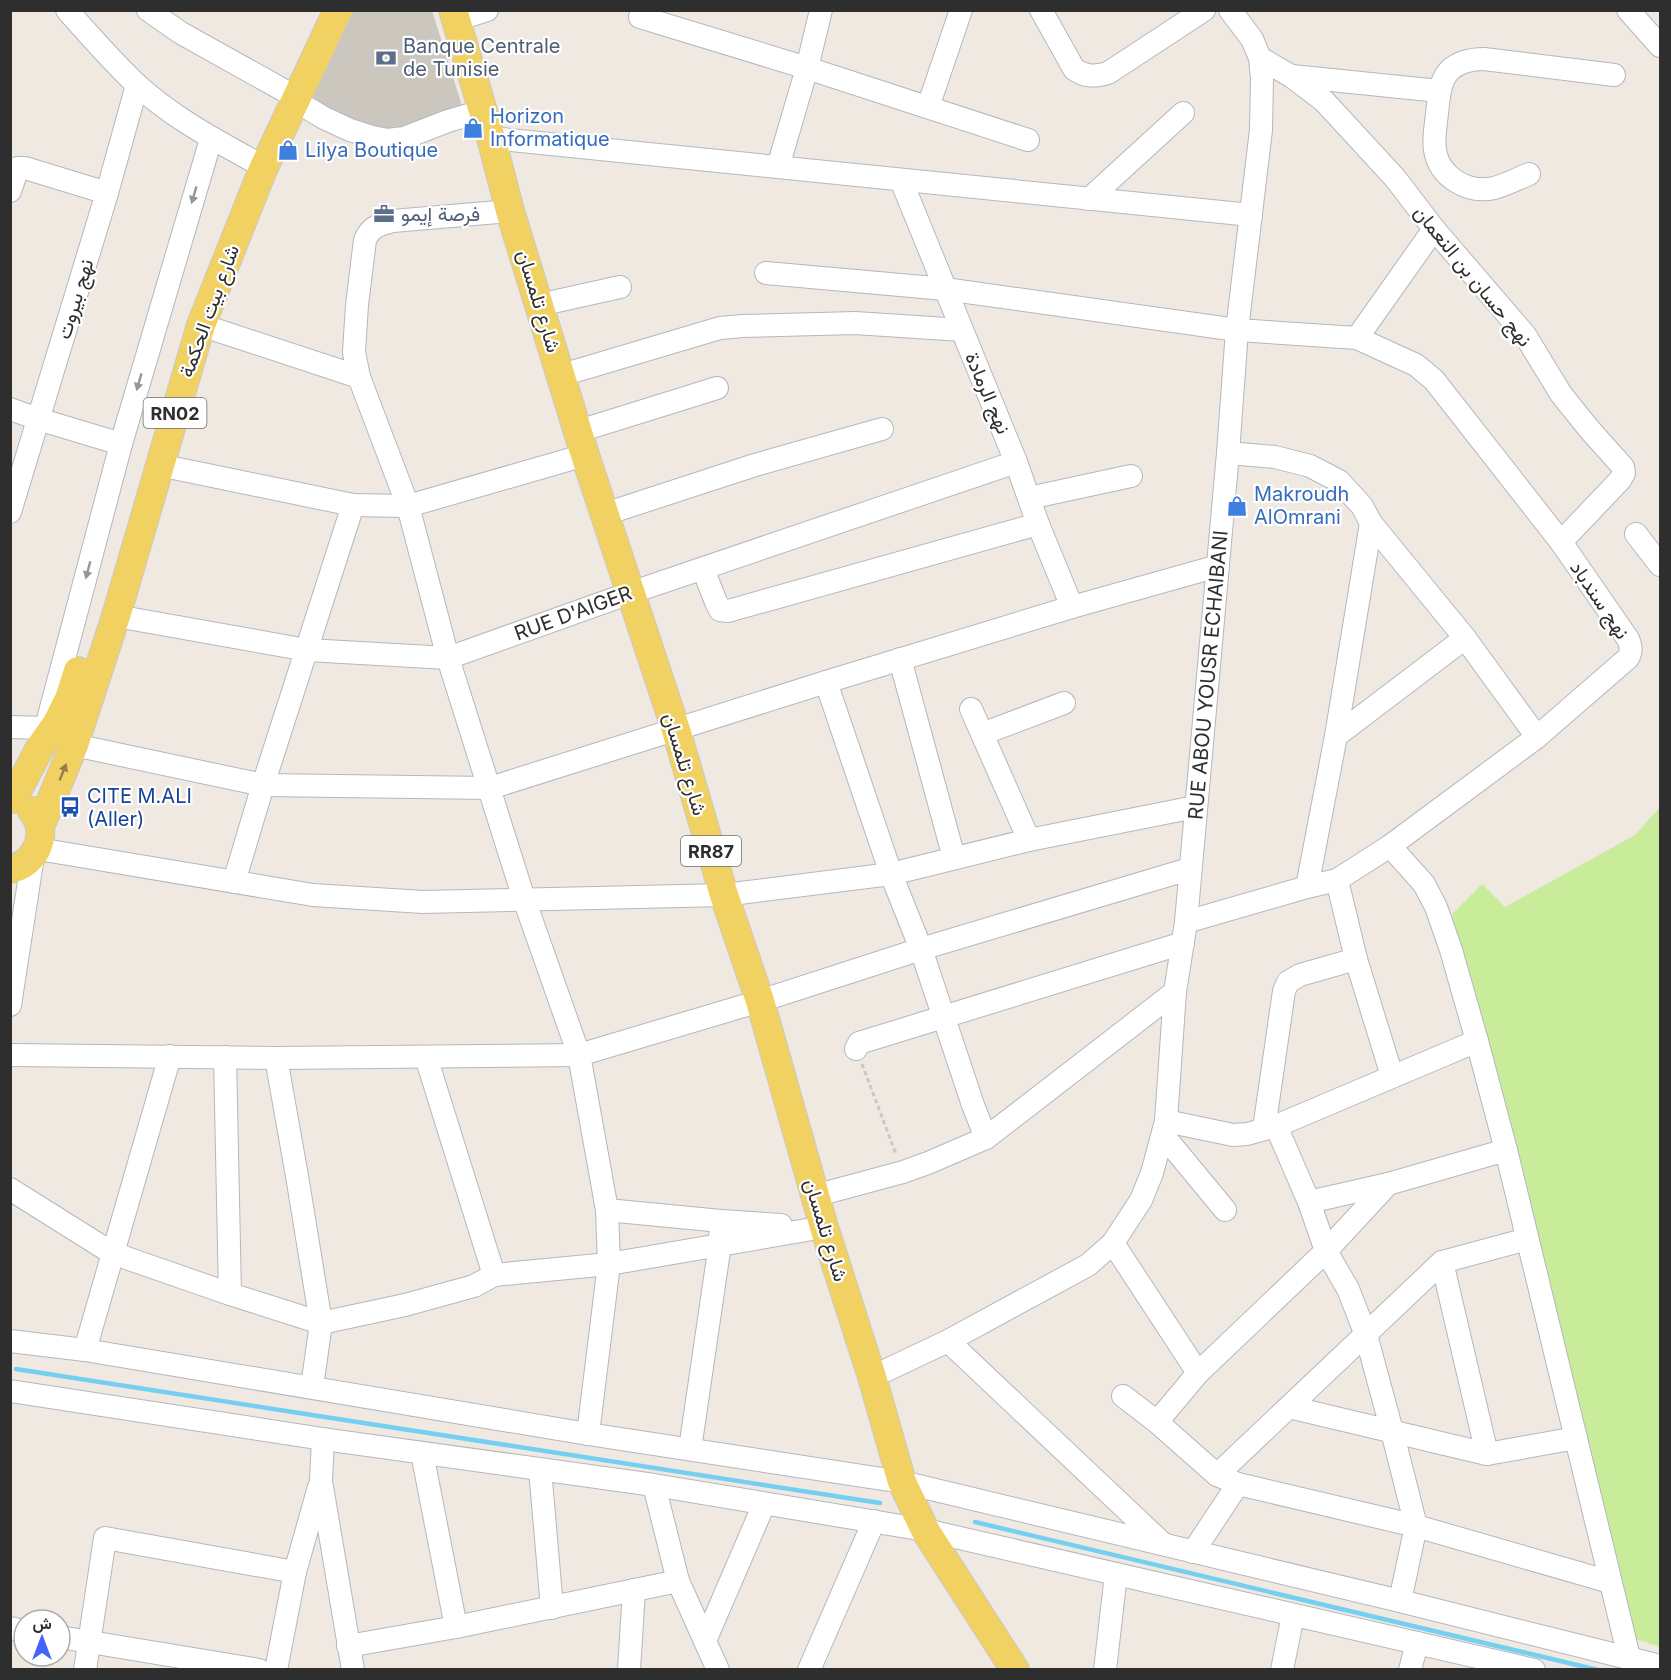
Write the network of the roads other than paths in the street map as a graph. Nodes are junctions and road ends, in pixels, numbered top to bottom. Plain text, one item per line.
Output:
1 (67, 10) edge
2 (148, 10) edge
3 (320, 10) edge
4 (338, 10) edge
5 (487, 10) edge
6 (821, 10) edge
7 (961, 10) edge
8 (1041, 10) edge
9 (1204, 10) edge
10 (1230, 10) edge
11 (1628, 10) edge
12 (455, 15) edge
13 (640, 17) dead end
14 (1660, 46) edge
15 (1260, 58) junction
16 (807, 68) junction
17 (1614, 75) dead end
18 (1291, 76) junction
19 (137, 84) junction
20 (1439, 92) junction
21 (290, 96) junction
22 (928, 107) junction
23 (482, 111) junction
24 (1183, 113) dead end
25 (491, 138) junction
26 (211, 139) junction
27 (1028, 140) dead end
28 (258, 164) junction
29 (778, 167) junction
30 (1528, 174) dead end
31 (901, 180) junction
32 (13, 182) edge
33 (107, 193) junction
34 (1089, 199) junction
35 (510, 211) junction
36 (1251, 215) junction
37 (1434, 229) junction
38 (766, 273) dead end
39 (620, 287) dead end
40 (945, 289) junction
41 (539, 305) junction
42 (201, 324) junction
43 (962, 330) junction
44 (1237, 330) junction
45 (1357, 339) junction
46 (562, 375) junction
47 (359, 377) junction
48 (717, 388) dead end
49 (10, 409) edge
50 (38, 419) junction
51 (882, 429) dead end
52 (582, 443) junction
53 (121, 444) junction
54 (1228, 453) junction
55 (1016, 462) junction
56 (159, 465) junction
57 (1131, 476) dead end
58 (1029, 498) junction
59 (353, 505) junction
60 (408, 506) junction
61 (10, 512) edge
62 (605, 514) junction
63 (1371, 523) junction
64 (1038, 524) junction
65 (1636, 534) dead end
66 (1561, 542) junction
67 (1660, 565) edge
68 (1218, 566) junction
69 (703, 568) junction
70 (630, 593) junction
71 (1071, 607) junction
72 (116, 616) junction
73 (1465, 638) junction
74 (307, 650) junction
75 (448, 658) junction
76 (900, 659) junction
77 (826, 682) junction
78 (1064, 703) dead end
79 (971, 709) dead end
80 (10, 727) edge
81 (676, 730) junction
82 (982, 734) junction
83 (1336, 736) junction
84 (43, 737) junction
85 (1537, 737) junction
86 (74, 745) junction
87 (263, 785) junction
88 (490, 788) junction
89 (12, 799) edge
90 (1195, 807) junction
91 (1029, 840) junction
92 (1390, 846) junction
93 (24, 857) edge
94 (954, 858) junction
95 (1190, 869) junction
96 (891, 874) junction
97 (1337, 880) junction
98 (234, 882) junction
99 (1307, 887) junction
100 (724, 895) junction
101 (524, 899) junction
102 (1184, 933) junction
103 (921, 949) junction
104 (1356, 959) junction
105 (1175, 992) junction
106 (760, 1001) junction
107 (10, 1005) edge
108 (943, 1016) junction
109 (1477, 1041) junction
110 (856, 1049) road end
111 (10, 1055) edge
112 (579, 1055) junction
113 (170, 1056) junction
114 (225, 1057) junction
115 (426, 1057) junction
116 (276, 1058) junction
117 (1392, 1076) junction
118 (1165, 1128) junction
119 (1270, 1128) junction
120 (986, 1138) junction
121 (1506, 1150) junction
122 (1388, 1184) junction
123 (10, 1189) edge
124 (814, 1196) junction
125 (1309, 1202) junction
126 (607, 1210) junction
127 (1226, 1210) dead end
128 (721, 1221) junction
129 (824, 1227) junction
130 (1527, 1239) junction
131 (1113, 1243) junction
132 (720, 1244) junction
133 (1326, 1251) junction
134 (112, 1253) junction
135 (1442, 1262) junction
136 (609, 1263) junction
137 (494, 1275) junction
138 (230, 1294) junction
139 (321, 1323) junction
140 (1366, 1335) junction
141 (10, 1341) edge
142 (948, 1341) junction
143 (85, 1350) junction
144 (1198, 1373) junction
145 (872, 1377) junction
146 (312, 1387) junction
147 (10, 1391) edge
148 (1123, 1396) dead end
149 (1289, 1407) junction
150 (1157, 1422) junction
151 (1392, 1431) junction
152 (588, 1434) junction
153 (1576, 1438) junction
154 (323, 1439) junction
155 (690, 1449) junction
156 (422, 1453) junction
157 (1487, 1454) junction
158 (540, 1468) junction
159 (1217, 1475) junction
160 (321, 1481) junction
161 (902, 1482) junction
162 (1238, 1484) junction
163 (654, 1485) junction
164 (764, 1504) junction
165 (874, 1521) junction
166 (1416, 1526) junction
167 (925, 1530) junction
168 (1162, 1544) junction
169 (1193, 1552) junction
170 (295, 1572) junction
171 (1116, 1574) junction
172 (678, 1581) junction
173 (1610, 1582) junction
174 (634, 1590) junction
175 (1400, 1601) junction
176 (552, 1608) junction
177 (1293, 1615) junction
178 (456, 1627) junction
179 (72, 1639) edge
180 (89, 1641) junction
181 (705, 1641) junction
182 (1417, 1643) junction
183 (348, 1646) junction
184 (1629, 1657) junction
185 (176, 1663) edge
186 (1660, 1666) edge
187 (85, 1670) edge
188 (259, 1670) edge
189 (276, 1670) edge
190 (353, 1670) edge
191 (629, 1670) edge
192 (718, 1670) edge
193 (809, 1670) edge
194 (1015, 1670) edge
195 (1105, 1670) edge
196 (1282, 1670) edge
197 (1410, 1670) edge
198 (1534, 1670) edge

1 - 19 street
2 - 21 street
3 - 21 main road, شارع بيت الحكمة / RN02
4 - 21 main road, شارع بيت الحكمة / RN02
5 - 12 street
6 - 16 street
7 - 22 street
8 - 9 street
10 - 15 street
11 - 14 street
12 - 23 main road, شارع تلمسان / RR87
13 - 16 street
15 - 18 street, نهج حسان بن النعمان
15 - 36 street
16 - 22 street
16 - 29 street
17 - 20 street
18 - 20 street
18 - 37 street, نهج حسان بن النعمان
19 - 26 street
19 - 33 street, نهج بيروت
20 - 30 street
21 - 23 street
21 - 28 main road, شارع بيت الحكمة / RN02
22 - 27 street
23 - 25 main road, شارع تلمسان / RR87
24 - 34 street
25 - 29 street
25 - 35 main road, شارع تلمسان / RR87
26 - 28 street
26 -> 53 street
28 - 42 main road, شارع بيت الحكمة / RN02
28 - 84 main road, شارع بيت الحكمة / RN02
29 - 31 street
31 - 34 street
31 - 40 street, نهج الرمادة
32 - 33 street
33 - 50 street, نهج بيروت
34 - 36 street
35 - 41 main road, شارع تلمسان / RR87
35 - 47 street
36 - 44 street, RUE ABOU YOUSR ECHAIBANI
37 - 45 street
37 - 66 street, نهج حسان بن النعمان
38 - 40 street, نهج سندباد
39 - 41 street
40 - 43 street, نهج الرمادة
40 - 44 street, نهج سندباد
41 - 46 main road, شارع تلمسان / RR87
42 - 47 street
42 - 56 main road, شارع بيت الحكمة / RN02
43 - 46 street
43 - 55 street, نهج الرمادة
44 - 45 street, نهج سندباد
44 - 54 street, RUE ABOU YOUSR ECHAIBANI
45 - 66 street, نهج سندباد
46 - 52 main road, شارع تلمسان / RR87
47 - 60 street
48 - 52 street
49 - 50 street
50 - 53 street
50 - 61 street, نهج بيروت
51 - 62 street
52 - 60 street
52 - 62 main road, شارع تلمسان / RR87
53 -> 84 street
54 - 63 street
54 - 68 street, RUE ABOU YOUSR ECHAIBANI
55 - 58 street, نهج الرمادة
55 - 69 street, RUE D'AIGER
56 - 59 street
56 - 72 main road, شارع بيت الحكمة / RN02
57 - 58 street
58 - 64 street, نهج الرمادة
59 - 60 street
59 - 74 street
60 - 75 street
62 - 70 main road, شارع تلمسان / RR87
63 - 73 street
63 - 83 street
64 - 69 street
64 - 71 street, نهج الرمادة
65 - 67 street
66 - 85 street, نهج سندباد
68 - 71 street
68 - 90 street, RUE ABOU YOUSR ECHAIBANI
69 - 70 street, RUE D'AIGER
70 - 75 street, RUE D'AIGER
70 - 81 main road, شارع تلمسان / RR87
71 - 76 street
72 - 74 street, RUE D'AIGER
72 - 86 main road, شارع بيت الحكمة / RN02
73 - 83 street
73 - 85 street
74 - 75 street, RUE D'AIGER
74 - 87 street
75 - 88 street
76 - 77 street
76 - 94 street
77 - 81 street
77 - 96 street
78 - 82 street
79 - 82 street
80 - 84 street
81 - 88 street
81 - 100 main road, شارع تلمسان / RR87
82 - 91 street
83 - 99 street
84 - 89 main road, شارع بيت الحكمة / RN02
85 - 92 street, نهج سندباد
86 - 87 street
93 -> 86 main road, شارع بيت الحكمة / RN02
87 - 88 street
87 - 98 street
88 - 101 street
89 - 93 main road, شارع بيت الحكمة / RN02
90 - 91 street
90 - 95 street, RUE ABOU YOUSR ECHAIBANI
91 - 94 street
92 - 97 street, نهج سندباد
92 - 109 street
93 - 98 street
93 - 107 street
94 - 96 street
95 - 102 street, RUE ABOU YOUSR ECHAIBANI
95 - 103 street
96 - 100 street
96 - 103 street
97 - 99 street, نهج سندباد
97 - 104 street
98 - 101 street
99 - 102 street, نهج سندباد
100 - 101 street
100 - 106 main road, شارع تلمسان / RR87
101 - 112 street
102 - 105 street, RUE ABOU YOUSR ECHAIBANI
102 - 108 street, نهج سندباد
103 - 106 street
103 - 108 street
104 - 117 street
104 - 119 street
105 - 118 street, RUE ABOU YOUSR ECHAIBANI
105 - 120 street
106 - 112 street
106 - 124 main road, شارع تلمسان / RR87
108 - 110 street, نهج سندباد
108 - 120 street
109 - 117 street
109 - 121 street
111 - 113 street
112 - 115 street
112 - 126 street
113 - 114 street
113 - 134 street
114 - 116 street
114 - 138 street
115 - 116 street
115 - 137 street
116 - 139 street
117 - 119 street
118 - 119 street
118 - 127 street
118 - 131 street, RUE ABOU YOUSR ECHAIBANI
119 - 125 street
120 - 124 street
121 - 122 street
121 - 130 street
122 - 125 street
122 - 133 street
123 - 134 street
124 - 129 main road, شارع تلمسان / RR87
125 - 133 street
126 - 128 street
126 - 136 street
128 - 129 street
128 - 132 street
129 - 132 street
129 - 145 main road, شارع تلمسان / RR87
130 - 135 street
130 - 153 street
131 - 142 street, RUE ABOU YOUSR ECHAIBANI
131 - 144 street
132 - 136 street
132 - 155 street
133 - 140 street
133 - 144 street
134 - 138 street
134 - 143 street
135 - 140 street
135 - 157 street
136 - 137 street
136 - 152 street
137 - 139 street
138 - 139 street
139 - 146 street
140 - 149 street
140 - 151 street
141 - 143 street
142 - 145 street, RUE ABOU YOUSR ECHAIBANI
142 - 168 street
143 - 146 street
144 - 150 street
145 - 161 main road, شارع تلمسان / RR87
146 - 152 street
147 - 154 street
148 - 150 street
149 - 151 street
149 - 159 street
150 - 159 street
151 - 157 street
151 - 166 street
152 - 155 street
153 - 157 street
153 - 173 street
154 - 156 street
154 - 160 street
155 - 161 street
156 - 158 street
156 - 178 street
158 - 163 street
158 - 176 street
159 - 162 street
160 - 170 street
160 - 183 street
161 - 167 main road, شارع تلمسان / RR87
161 - 168 street
162 - 166 street
162 - 169 street
163 - 164 street
163 - 172 street
164 - 165 street
164 - 181 street
165 - 167 street
165 - 193 street
166 - 173 street
166 - 175 street
167 - 171 street
167 - 194 main road, شارع تلمسان / RR87
168 - 169 street
169 - 175 street
170 - 180 street
170 - 189 street
171 - 177 street
171 - 195 street
172 - 174 street
172 - 181 street
173 - 184 street
174 - 176 street
174 - 191 street
175 - 184 street
176 - 178 street
177 - 182 street
177 - 196 street
178 - 183 street
179 - 180 street
180 - 185 street
180 - 187 street
181 - 192 street
182 - 197 street
182 - 198 street
183 - 190 street
184 - 186 street
185 - 188 street

